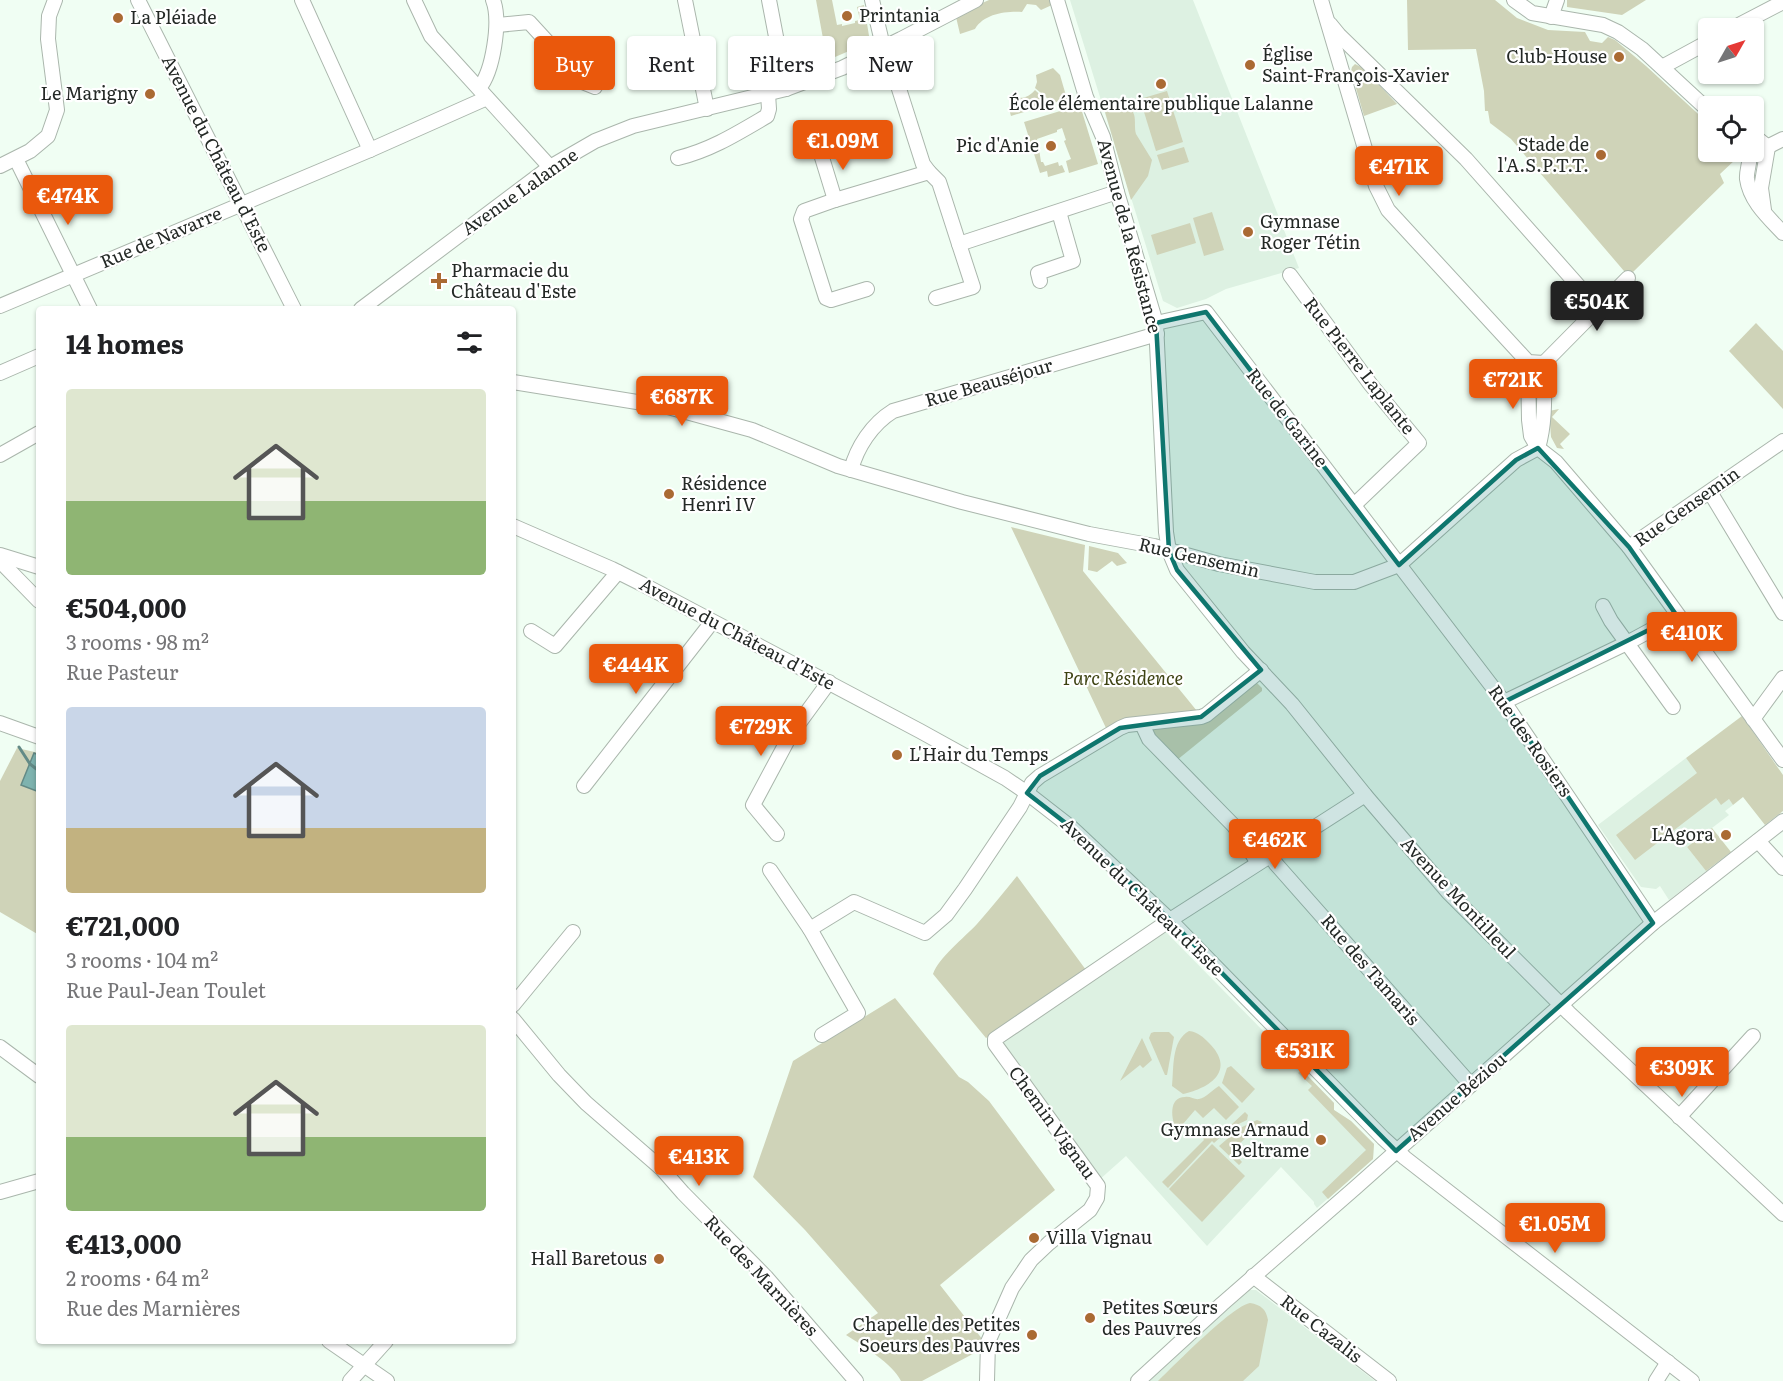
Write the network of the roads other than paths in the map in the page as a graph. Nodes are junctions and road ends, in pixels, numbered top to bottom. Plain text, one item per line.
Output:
1 (55, 0) edge
2 (138, 0) edge
3 (302, 0) edge
4 (414, 0) edge
5 (493, 0) edge
6 (685, 0) edge
7 (768, 0) edge
8 (872, 0) edge
9 (976, 0) edge
10 (1057, 0) edge
11 (1321, 0) edge
12 (1514, 0) edge
13 (1557, 0) edge
14 (1783, 2) edge
15 (1551, 16) junction
16 (1752, 18) edge
17 (1328, 22) junction
18 (498, 25) junction
19 (542, 36) edge
20 (775, 36) edge
21 (881, 36) edge
22 (907, 36) edge
23 (1698, 47) edge
24 (1662, 66) junction
25 (1675, 78) junction
26 (782, 90) edge
27 (899, 90) edge
28 (483, 93) junction
29 (768, 94) junction
30 (1700, 96) edge
31 (1698, 100) edge
32 (706, 109) junction
33 (1783, 139) edge
34 (1764, 144) edge
35 (1768, 147) junction
36 (1764, 148) edge
37 (370, 150) junction
38 (820, 151) dead end
39 (16, 159) junction
40 (678, 159) dead end
41 (1748, 162) edge
42 (0, 166) edge
43 (550, 167) junction
44 (929, 172) junction
45 (1117, 192) junction
46 (835, 200) junction
47 (242, 203) junction
48 (1764, 212) junction
49 (1059, 213) junction
50 (1783, 233) edge
51 (959, 244) junction
52 (1290, 275) dead end
53 (74, 276) junction
54 (1628, 278) dead end
55 (1040, 281) dead end
56 (867, 289) dead end
57 (936, 298) dead end
58 (0, 306) edge
59 (89, 306) edge
60 (293, 306) edge
61 (365, 306) edge
62 (1598, 308) junction
63 (1157, 329) junction
64 (36, 357) edge
65 (1528, 362) junction
66 (1544, 363) junction
67 (0, 373) edge
68 (516, 382) edge
69 (36, 435) edge
70 (1783, 441) edge
71 (1538, 448) junction
72 (0, 455) edge
73 (851, 470) junction
74 (1710, 492) junction
75 (1354, 505) junction
76 (516, 527) edge
77 (1629, 547) junction
78 (1169, 551) junction
79 (0, 555) edge
80 (0, 561) edge
81 (1399, 565) junction
82 (36, 566) edge
83 (618, 572) junction
84 (36, 597) edge
85 (1603, 606) dead end
86 (1783, 613) edge
87 (1677, 616) junction
88 (712, 622) junction
89 (531, 631) dead end
90 (1627, 643) junction
91 (1261, 670) junction
92 (1783, 678) edge
93 (829, 682) junction
94 (1504, 702) junction
95 (1674, 707) dead end
96 (1753, 719) junction
97 (0, 723) edge
98 (1142, 724) junction
99 (36, 736) edge
100 (1783, 760) edge
101 (584, 786) dead end
102 (1027, 793) junction
103 (1365, 795) junction
104 (1783, 821) edge
105 (777, 834) dead end
106 (1758, 841) junction
107 (1270, 855) junction
108 (1258, 863) junction
109 (1783, 868) edge
110 (770, 870) dead end
111 (1170, 920) junction
112 (1653, 922) junction
113 (810, 929) junction
114 (573, 932) dead end
115 (516, 1001) edge
116 (1560, 1004) junction
117 (516, 1023) edge
118 (822, 1035) dead end
119 (1753, 1036) dead end
120 (0, 1047) edge
121 (36, 1074) edge
122 (1471, 1085) junction
123 (1679, 1117) junction
124 (1396, 1151) junction
125 (36, 1182) edge
126 (0, 1192) edge
127 (1783, 1214) edge
128 (1253, 1276) junction
129 (333, 1344) edge
130 (383, 1344) edge
131 (1668, 1362) junction
132 (363, 1365) junction
133 (350, 1381) edge
134 (387, 1381) edge
135 (856, 1381) edge
136 (987, 1381) edge
137 (1138, 1381) edge
138 (1389, 1381) edge
139 (1656, 1381) edge
140 (1692, 1381) edge

1 - 39 street
2 - 47 street, Avenue du Château d'Este
3 - 37 street
4 - 28 street
5 - 18 street
6 - 32 street
7 - 20 street
8 - 21 street
9 - 22 street, Avenue Lalanne
10 - 45 street, Avenue de la Résistance
11 - 17 street
12 - 15 street
13 - 15 street
14 - 16 street
15 - 24 street
17 - 62 street
17 - 65 street
18 - 19 street
18 - 28 street
23 - 24 street
24 - 25 street
25 - 30 street
25 - 31 street
26 - 29 street, Avenue Lalanne
27 - 44 street
28 - 37 street, Rue de Navarre
28 - 43 street
29 - 32 street, Avenue Lalanne
29 - 40 street
32 - 43 street, Avenue Lalanne
33 - 35 street
34 - 35 street
35 - 36 street
35 - 48 street
37 - 47 street, Rue de Navarre
38 - 46 street
39 - 42 street
39 - 53 street
41 - 48 street
43 - 61 street, Avenue Lalanne
44 - 46 street
44 - 51 street
45 - 49 street
45 - 63 street, Avenue de la Résistance
46 - 56 street
47 - 53 street, Rue de Navarre
47 - 60 street, Avenue du Château d'Este
48 - 50 street
49 - 51 street
49 - 55 street
51 - 57 street
52 - 75 street, Rue Pierre Laplante
53 - 58 street, Rue de Navarre
53 - 59 street
54 - 62 street
62 - 66 street
63 - 73 street, Rue Beauséjour
63 - 75 street, Rue de Garine
63 - 78 street, Avenue de la Résistance
64 - 67 street
65 - 66 street
65 - 71 street
66 - 71 street
68 - 73 street, Rue Gensemin
69 - 72 street
70 - 74 street, Rue Gensemin
71 - 77 street, Rue Gensemin
71 - 81 street, Rue Gensemin
73 - 78 street, Rue Gensemin
74 - 77 street, Rue Gensemin
74 - 86 street
75 - 81 street, Rue de Garine
76 - 83 street, Avenue du Château d'Este
77 - 87 street
78 - 81 street, Rue Gensemin
78 - 91 street, Avenue Montilleul
79 - 82 street
80 - 84 street
81 - 94 street, Rue des Rosiers
83 - 88 street, Avenue du Château d'Este
83 - 89 street
85 - 90 street
87 - 90 street
87 - 96 street
88 - 93 street, Avenue du Château d'Este
88 - 101 street
90 - 94 street
90 - 95 street
91 - 98 street
91 - 103 street, Avenue Montilleul
92 - 96 street
93 - 102 street, Avenue du Château d'Este
93 - 105 street
94 - 112 street, Rue des Rosiers
96 - 100 street
97 - 99 street
98 - 102 street
98 - 108 street
102 - 111 street, Avenue du Château d'Este
102 - 113 street
103 - 107 street
103 - 116 street, Avenue Montilleul
104 - 106 street, Avenue Béziou
106 - 109 street
106 - 112 street, Avenue Béziou
107 - 108 street
107 - 122 street, Rue des Tamaris
108 - 111 street
110 - 113 street
111 - 124 street, Avenue du Château d'Este
111 - 136 street, Chemin Vignau
112 - 116 street, Avenue Béziou
113 - 118 street
114 - 115 street
116 - 122 street, Avenue Béziou
116 - 123 street, Avenue Montilleul
117 - 135 street, Rue des Marnières
119 - 123 street
120 - 121 street
122 - 124 street, Avenue Béziou
123 - 127 street, Avenue Montilleul
124 - 128 street, Avenue Béziou
124 - 131 street, Avenue du Château d'Este
125 - 126 street
128 - 137 street, Avenue Béziou
128 - 138 street, Rue Cazalis
129 - 132 street
130 - 132 street
131 - 139 street
131 - 140 street, Avenue du Château d'Este
132 - 133 street
132 - 134 street

